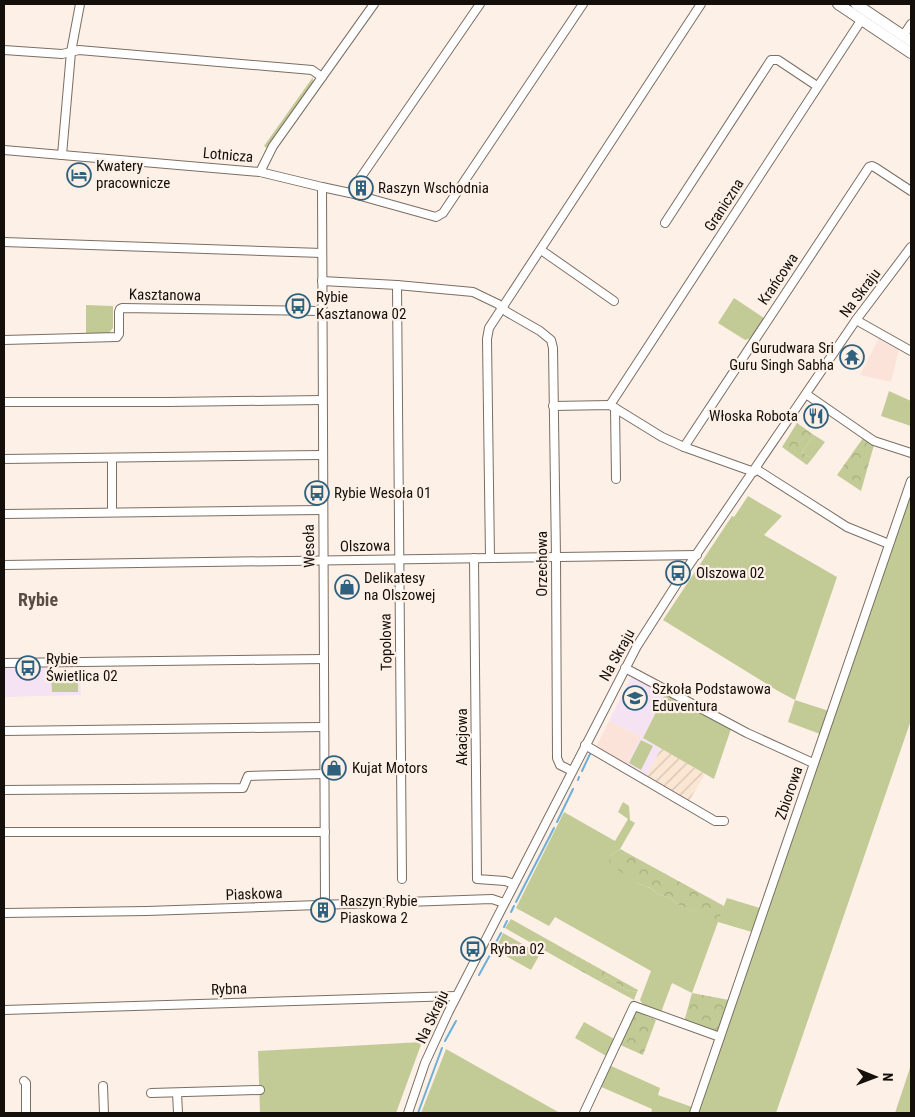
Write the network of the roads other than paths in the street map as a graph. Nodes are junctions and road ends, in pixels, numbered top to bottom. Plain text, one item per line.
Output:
1 (80, 4) edge
2 (374, 4) edge
3 (480, 4) edge
4 (583, 4) edge
5 (701, 4) edge
6 (838, 4) edge
7 (856, 4) edge
8 (862, 19) junction
9 (911, 24) edge
10 (907, 38) edge
11 (4, 50) edge
12 (71, 52) junction
13 (911, 53) edge
14 (322, 76) junction
15 (817, 86) junction
16 (4, 150) edge
17 (62, 155) junction
18 (260, 172) junction
19 (322, 188) junction
20 (911, 190) edge
21 (350, 193) junction
22 (664, 223) dead end
23 (4, 242) edge
24 (911, 247) edge
25 (541, 250) junction
26 (322, 253) junction
27 (322, 281) junction
28 (397, 285) junction
29 (614, 301) dead end
30 (502, 308) junction
31 (322, 311) junction
32 (856, 320) junction
33 (4, 340) edge
34 (911, 351) edge
35 (806, 394) junction
36 (322, 400) junction
37 (4, 402) edge
38 (553, 406) junction
39 (613, 407) junction
40 (684, 448) junction
41 (911, 453) edge
42 (322, 455) junction
43 (112, 458) junction
44 (4, 459) edge
45 (755, 470) junction
46 (616, 479) dead end
47 (911, 481) edge
48 (322, 510) junction
49 (112, 512) junction
50 (4, 514) edge
51 (890, 544) junction
52 (697, 555) junction
53 (556, 557) junction
54 (474, 558) junction
55 (490, 558) junction
56 (399, 560) junction
57 (323, 561) junction
58 (4, 565) edge
59 (324, 659) junction
60 (4, 663) edge
61 (625, 668) junction
62 (324, 727) junction
63 (4, 731) edge
64 (585, 745) junction
65 (814, 763) junction
66 (572, 771) junction
67 (325, 774) junction
68 (4, 790) edge
69 (724, 822) dead end
70 (4, 832) edge
71 (325, 832) junction
72 (402, 879) dead end
73 (514, 884) junction
74 (504, 903) junction
75 (325, 905) junction
76 (4, 913) edge
77 (456, 996) junction
78 (4, 1010) edge
79 (720, 1037) junction
80 (24, 1081) dead end
81 (103, 1086) dead end
82 (260, 1090) dead end
83 (177, 1092) junction
84 (151, 1093) dead end
85 (26, 1113) edge
86 (104, 1113) edge
87 (178, 1113) edge
88 (408, 1113) edge
89 (584, 1113) edge
90 (694, 1113) edge

1 - 12 street
2 - 14 street
3 - 21 street
4 - 21 street, Lotnicza
5 - 25 street
6 - 8 main road
7 - 10 main road
8 - 13 main road
8 - 15 street, Graniczna
9 - 10 street
11 - 12 street
12 - 14 street
12 - 17 street
14 - 18 street
15 - 22 street
15 - 39 street, Graniczna
16 - 17 street, Lotnicza
17 - 18 street, Lotnicza
18 - 19 street, Lotnicza
19 - 21 street, Lotnicza
19 - 26 street, Wesoła
20 - 40 street, Krańcowa
23 - 26 street
24 - 32 street, Na Skraju
25 - 29 street
25 - 30 street
26 - 27 street, Wesoła
27 - 28 street
27 - 31 street, Wesoła
28 - 30 street
28 - 56 street, Topolowa
30 - 38 street, Orzechowa
30 - 55 street
31 - 33 street, Kasztanowa
31 - 36 street, Wesoła
32 - 34 street
32 - 35 street, Na Skraju
35 - 41 street
35 - 45 street, Na Skraju
36 - 37 street
36 - 42 street, Wesoła
38 - 39 street
38 - 53 street, Orzechowa
39 - 40 street
39 - 46 street
40 - 45 street
42 - 43 street
42 - 48 street, Wesoła
43 - 44 street
43 - 49 street
45 - 51 street
45 - 52 street, Na Skraju
47 - 51 street, Zbiorowa
48 - 49 street
48 - 57 street, Wesoła
49 - 50 street
51 - 65 street, Zbiorowa
52 - 53 street, Olszowa
52 - 61 street, Na Skraju
53 - 55 street, Olszowa
53 - 66 street, Orzechowa
54 - 55 street, Olszowa
54 - 56 street, Olszowa
54 - 73 street, Akacjowa
56 - 57 street, Olszowa
56 - 72 street, Topolowa
57 - 58 street, Olszowa
57 - 59 street, Wesoła
59 - 60 street
59 - 62 street, Wesoła
61 - 64 street, Na Skraju
61 - 65 street
62 - 63 street
62 - 67 street, Wesoła
64 - 66 street, Na Skraju
64 - 69 street
65 - 79 street, Zbiorowa
66 - 73 street, Na Skraju
67 - 68 street
67 - 71 street, Wesoła
70 - 71 street
71 - 75 street, Wesoła
73 - 74 street, Na Skraju
74 - 75 street, Piaskowa
74 - 77 street, Na Skraju
75 - 76 street, Piaskowa
77 - 78 street, Rybna
77 - 88 street, Na Skraju
79 - 89 street
79 - 90 street, Zbiorowa
80 - 85 street
81 - 86 street
82 - 83 street
83 - 84 street
83 - 87 street

